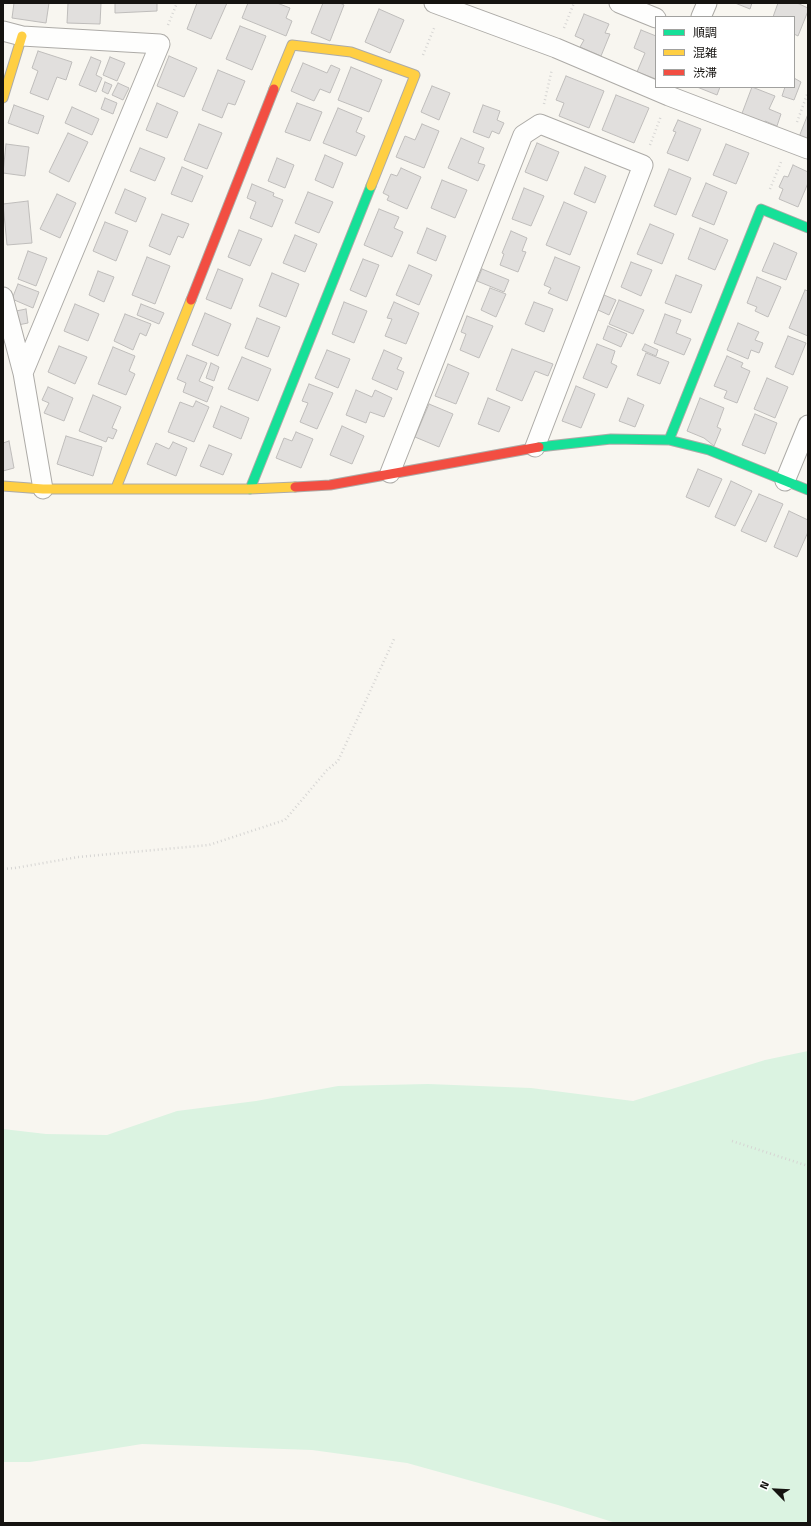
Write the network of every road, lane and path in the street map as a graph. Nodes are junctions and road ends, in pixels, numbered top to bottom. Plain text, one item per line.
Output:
1 (574, 3) edge
2 (619, 3) edge
3 (707, 3) edge
4 (438, 5) edge
5 (701, 16) edge
6 (655, 18) edge
7 (3, 31) edge
8 (22, 36) junction
9 (556, 48) junction
10 (415, 75) junction
11 (808, 92) edge
12 (669, 96) junction
13 (3, 98) edge
14 (540, 124) junction
15 (789, 141) junction
16 (808, 149) edge
17 (643, 165) junction
18 (761, 210) junction
19 (808, 228) edge
20 (3, 298) edge
21 (22, 373) junction
22 (808, 425) edge
23 (669, 440) junction
24 (535, 447) junction
25 (390, 473) junction
26 (785, 481) junction
27 (3, 486) edge
28 (116, 488) junction
29 (250, 489) junction
30 (43, 490) junction
31 (808, 490) edge
32 (396, 637) dead end
33 (3, 869) edge
34 (732, 1141) dead end
35 (808, 1166) edge

1 - 9 path
2 - 6 street
3 - 5 street
4 - 9 street
4 - 10 path
7 - 8 street
8 - 13 street
8 - 21 street
9 - 12 street
9 - 14 path
10 - 28 street
10 - 29 street
11 - 15 path
12 - 15 street
12 - 17 path
14 - 17 street
14 - 25 street
15 - 16 street
15 - 18 path
17 - 24 street
18 - 19 street
18 - 23 street
20 - 21 street
21 - 30 street
22 - 26 street
23 - 24 street
23 - 26 street
24 - 25 street
25 - 29 street
26 - 31 street
27 - 30 street
28 - 29 street
28 - 30 street
32 - 33 path
34 - 35 path

